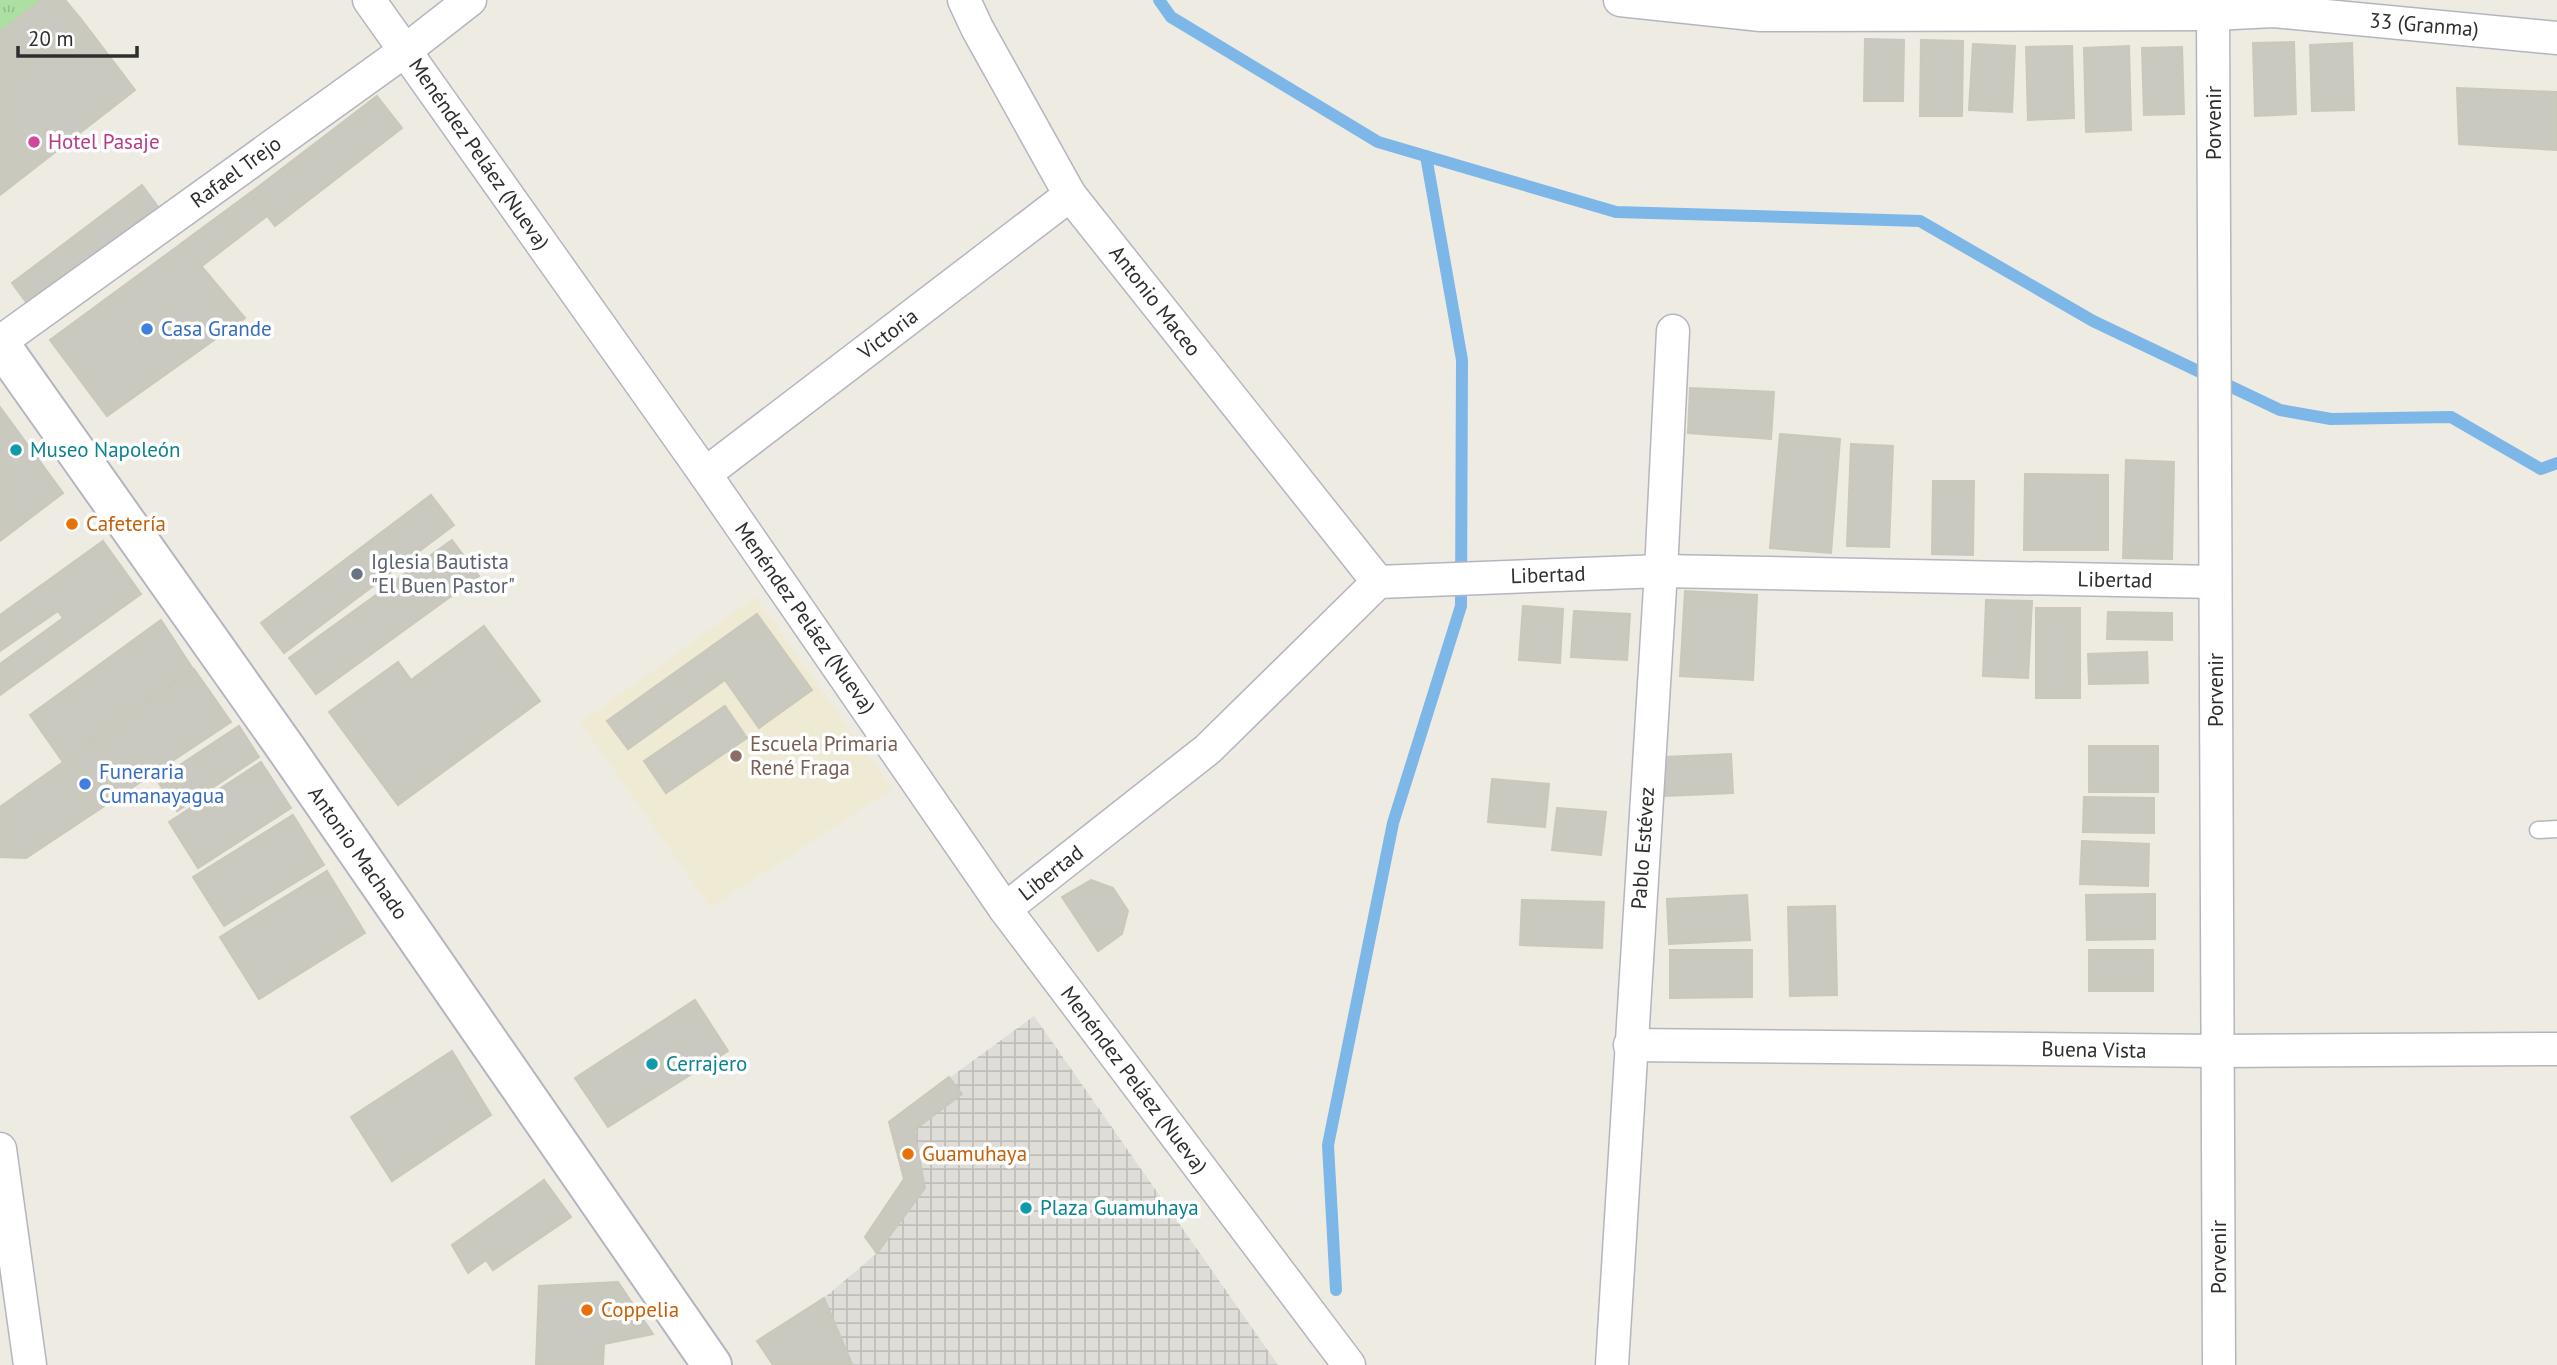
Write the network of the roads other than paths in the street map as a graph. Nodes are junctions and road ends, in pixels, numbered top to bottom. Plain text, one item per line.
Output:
1 (369, 0) edge
2 (470, 0) edge
3 (964, 0) edge
4 (1620, 0) edge
5 (1799, 0) edge
6 (2274, 5) edge
7 (2213, 14) junction
8 (1761, 15) junction
9 (2557, 38) edge
10 (406, 50) junction
11 (1070, 195) junction
12 (1674, 331) dead end
13 (0, 343) edge
14 (705, 474) junction
15 (1661, 571) junction
16 (1378, 582) junction
17 (2216, 582) junction
18 (2557, 829) edge
19 (2538, 830) dead end
20 (1005, 909) junction
21 (1630, 1045) junction
22 (2557, 1049) edge
23 (2218, 1051) junction
24 (0, 1149) edge
25 (30, 1365) edge
26 (712, 1365) edge
27 (1349, 1365) edge
28 (1612, 1365) edge
29 (2219, 1365) edge

1 - 10 street, Menéndez Peláez (Nueva)
2 - 10 street, Rafael Trejo
3 - 11 street, Antonio Maceo
4 - 8 street, 33 (Granma)
5 - 8 lane
6 - 7 street, 33 (Granma)
6 - 9 street, 33 (Granma)
7 - 8 street, 33 (Granma)
7 - 17 street, Porvenir
10 - 13 street, Rafael Trejo
10 - 14 street, Menéndez Peláez (Nueva)
11 - 14 street, Victoria
11 - 16 street, Antonio Maceo
12 - 15 street, Pablo Estévez
13 - 26 main road, Antonio Machado
14 - 20 street, Menéndez Peláez (Nueva)
15 - 16 street, Libertad
15 - 17 street, Libertad
15 - 21 street, Pablo Estévez
16 - 20 street, Libertad
17 - 23 street, Porvenir
18 - 19 lane
20 - 27 street, Menéndez Peláez (Nueva)
21 - 23 street, Buena Vista
21 - 28 street, Pablo Estévez
22 - 23 street, Buena Vista
23 - 29 street, Porvenir
24 - 25 street

